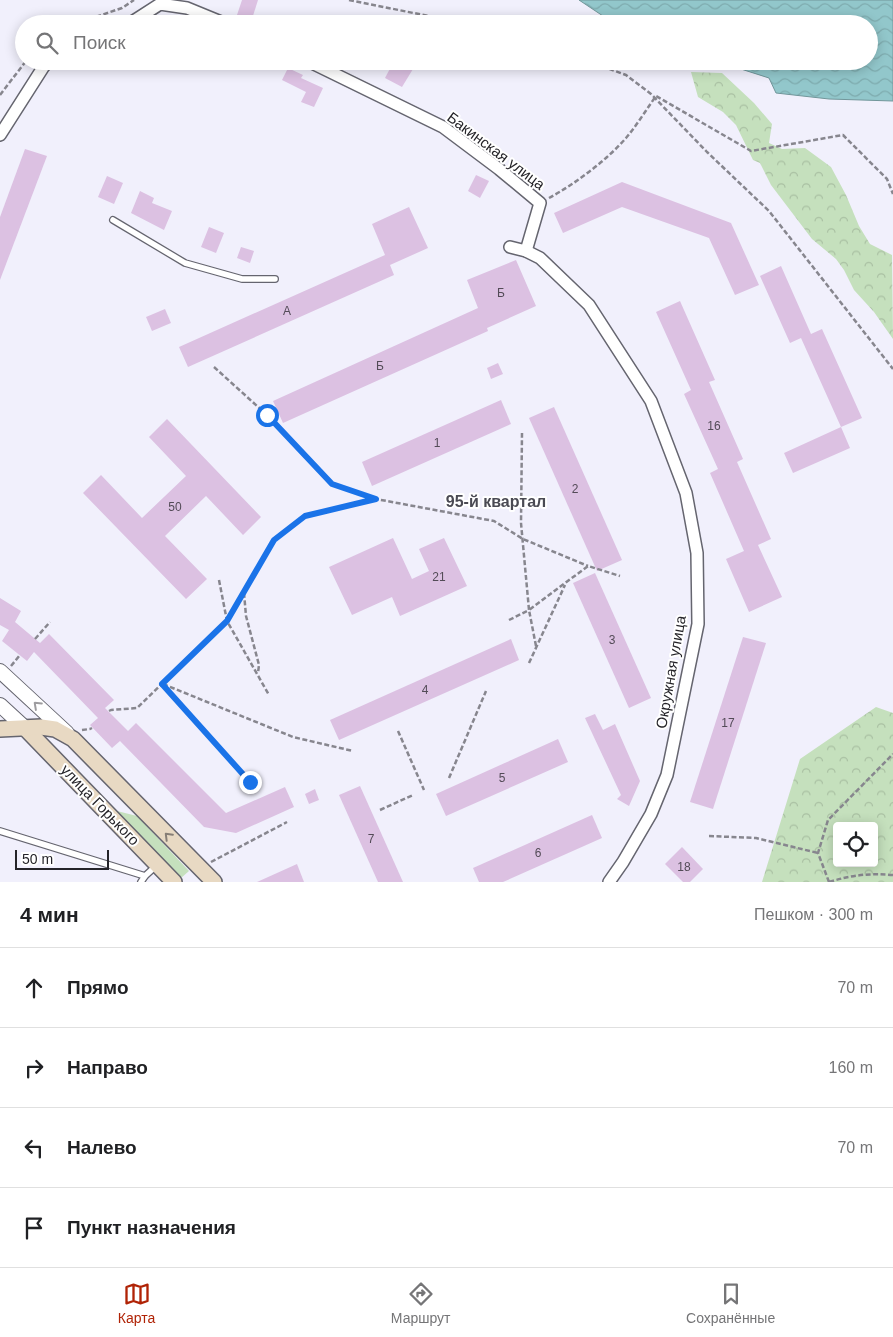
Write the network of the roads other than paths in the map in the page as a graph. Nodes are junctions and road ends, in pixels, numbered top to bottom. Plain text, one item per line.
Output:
1 (143, 15) edge
2 (204, 15) edge
3 (41, 70) edge
4 (326, 70) edge
5 (0, 135) edge
6 (113, 220) dead end
7 (510, 247) dead end
8 (526, 251) junction
9 (274, 279) dead end
10 (4, 670) edge
11 (0, 704) edge
12 (25, 728) junction
13 (0, 729) edge
14 (72, 739) junction
15 (0, 831) edge
16 (157, 865) junction
17 (145, 876) junction
18 (141, 882) edge
19 (174, 882) edge
20 (209, 882) edge
21 (609, 882) edge

1 - 2 street
3 - 5 street
4 - 8 street, Бакинская улица
6 - 9 lane
7 - 8 street
8 - 21 street, Окружная улица
14 -> 10 street, улица Горького
11 - 12 street, улица Горького
12 - 13 main road
12 - 14 main road, улица Горького
12 - 16 main road, улица Горького
20 -> 14 main road, улица Горького
15 - 17 lane
16 - 17 lane
16 - 19 main road, улица Горького
17 - 18 lane

